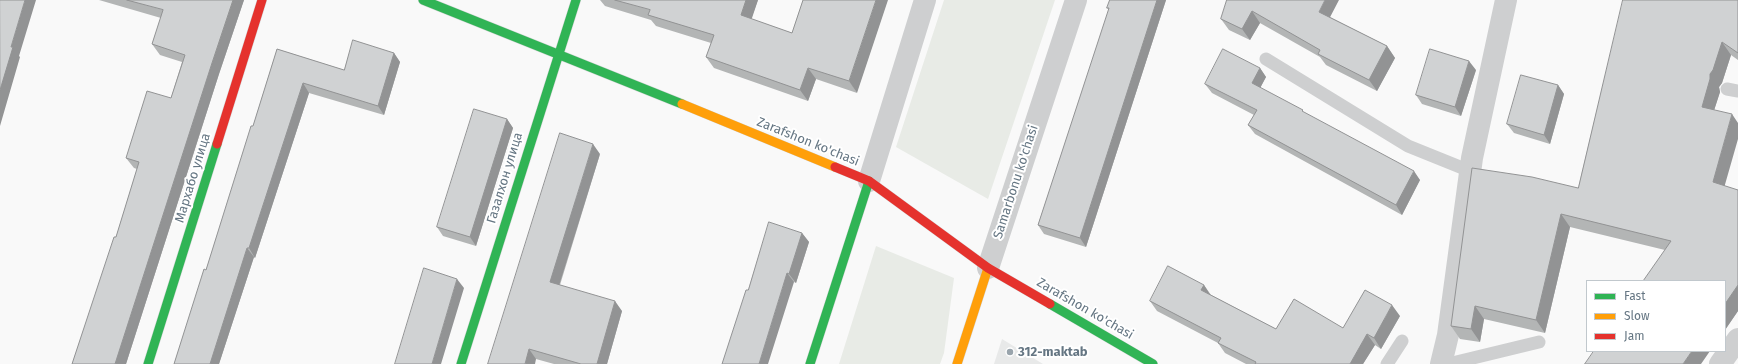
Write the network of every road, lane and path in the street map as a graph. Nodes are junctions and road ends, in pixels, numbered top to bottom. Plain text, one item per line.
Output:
1 (262, 0) edge
2 (423, 0) edge
3 (576, 0) edge
4 (924, 0) edge
5 (1076, 0) edge
6 (1506, 0) edge
7 (558, 53) junction
8 (1266, 59) dead end
9 (1470, 171) junction
10 (869, 181) junction
11 (988, 268) junction
12 (1738, 339) edge
13 (1402, 341) dead end
14 (1539, 342) dead end
15 (148, 364) edge
16 (461, 364) edge
17 (810, 364) edge
18 (957, 364) edge
19 (1153, 364) edge
20 (1387, 364) edge
21 (1441, 364) edge
22 (1448, 364) edge
23 (1720, 364) edge

1 - 15 street, Мархабо улица
2 - 7 street, Zarafshon ko'chasi
3 - 7 street, Газалхон улица
4 - 10 street
5 - 11 street, Samarbonu ko'chasi
6 - 9 street
7 - 10 street, Zarafshon ko'chasi
7 - 16 street, Газалхон улица
8 - 9 lane
9 - 21 street
10 - 11 street, Zarafshon ko'chasi
10 - 17 street
11 - 18 street, Samarbonu ko'chasi
11 - 19 street, Zarafshon ko'chasi
12 - 23 street
13 - 20 lane
14 - 22 lane

